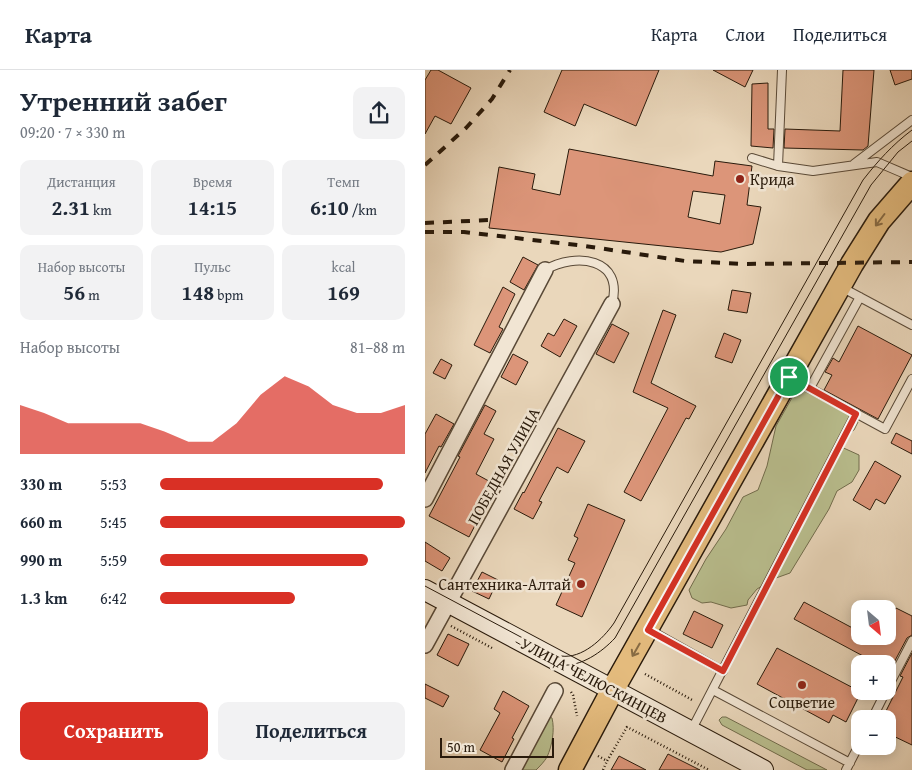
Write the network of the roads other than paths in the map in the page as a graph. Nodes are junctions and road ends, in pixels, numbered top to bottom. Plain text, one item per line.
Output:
1 (782, 70) edge
2 (912, 120) edge
3 (752, 158) dead end
4 (778, 166) junction
5 (852, 166) junction
6 (912, 177) edge
7 (912, 183) edge
8 (545, 270) joint
9 (840, 286) junction
10 (860, 297) junction
11 (612, 304) joint
12 (912, 324) edge
13 (789, 377) junction
14 (912, 379) edge
15 (810, 388) junction
16 (856, 414) junction
17 (425, 499) edge
18 (425, 590) edge
19 (448, 602) junction
20 (648, 630) junction
21 (912, 641) edge
22 (425, 645) edge
23 (723, 671) junction
24 (896, 672) edge
25 (561, 690) road end
26 (713, 690) junction
27 (612, 691) junction
28 (690, 732) junction
29 (848, 766) edge
30 (513, 770) edge
31 (570, 770) edge
32 (763, 770) edge

1 - 4 lane
2 - 5 lane
3 - 4 lane
4 - 5 lane
5 - 6 lane
7 -> 9 main road
8 - 11 lane
8 - 17 street
9 - 10 lane
9 - 13 main road
10 - 12 lane
10 - 15 lane
11 - 19 street, ПОБЕДНАЯ УЛИЦА
13 - 15 lane
13 - 20 main road
14 - 16 lane
15 - 16 lane
16 - 23 lane
18 - 19 main road, УЛИЦА ЧЕЛЮСКИНЦЕВ
19 - 22 street, ПОБЕДНАЯ УЛИЦА
19 - 27 main road, УЛИЦА ЧЕЛЮСКИНЦЕВ
20 - 23 lane
20 -> 27 main road
21 - 24 lane
23 - 26 lane
25 - 30 street
26 - 28 lane
26 - 29 lane
27 - 28 main road, УЛИЦА ЧЕЛЮСКИНЦЕВ
27 - 31 main road
28 - 32 main road, УЛИЦА ЧЕЛЮСКИНЦЕВ

